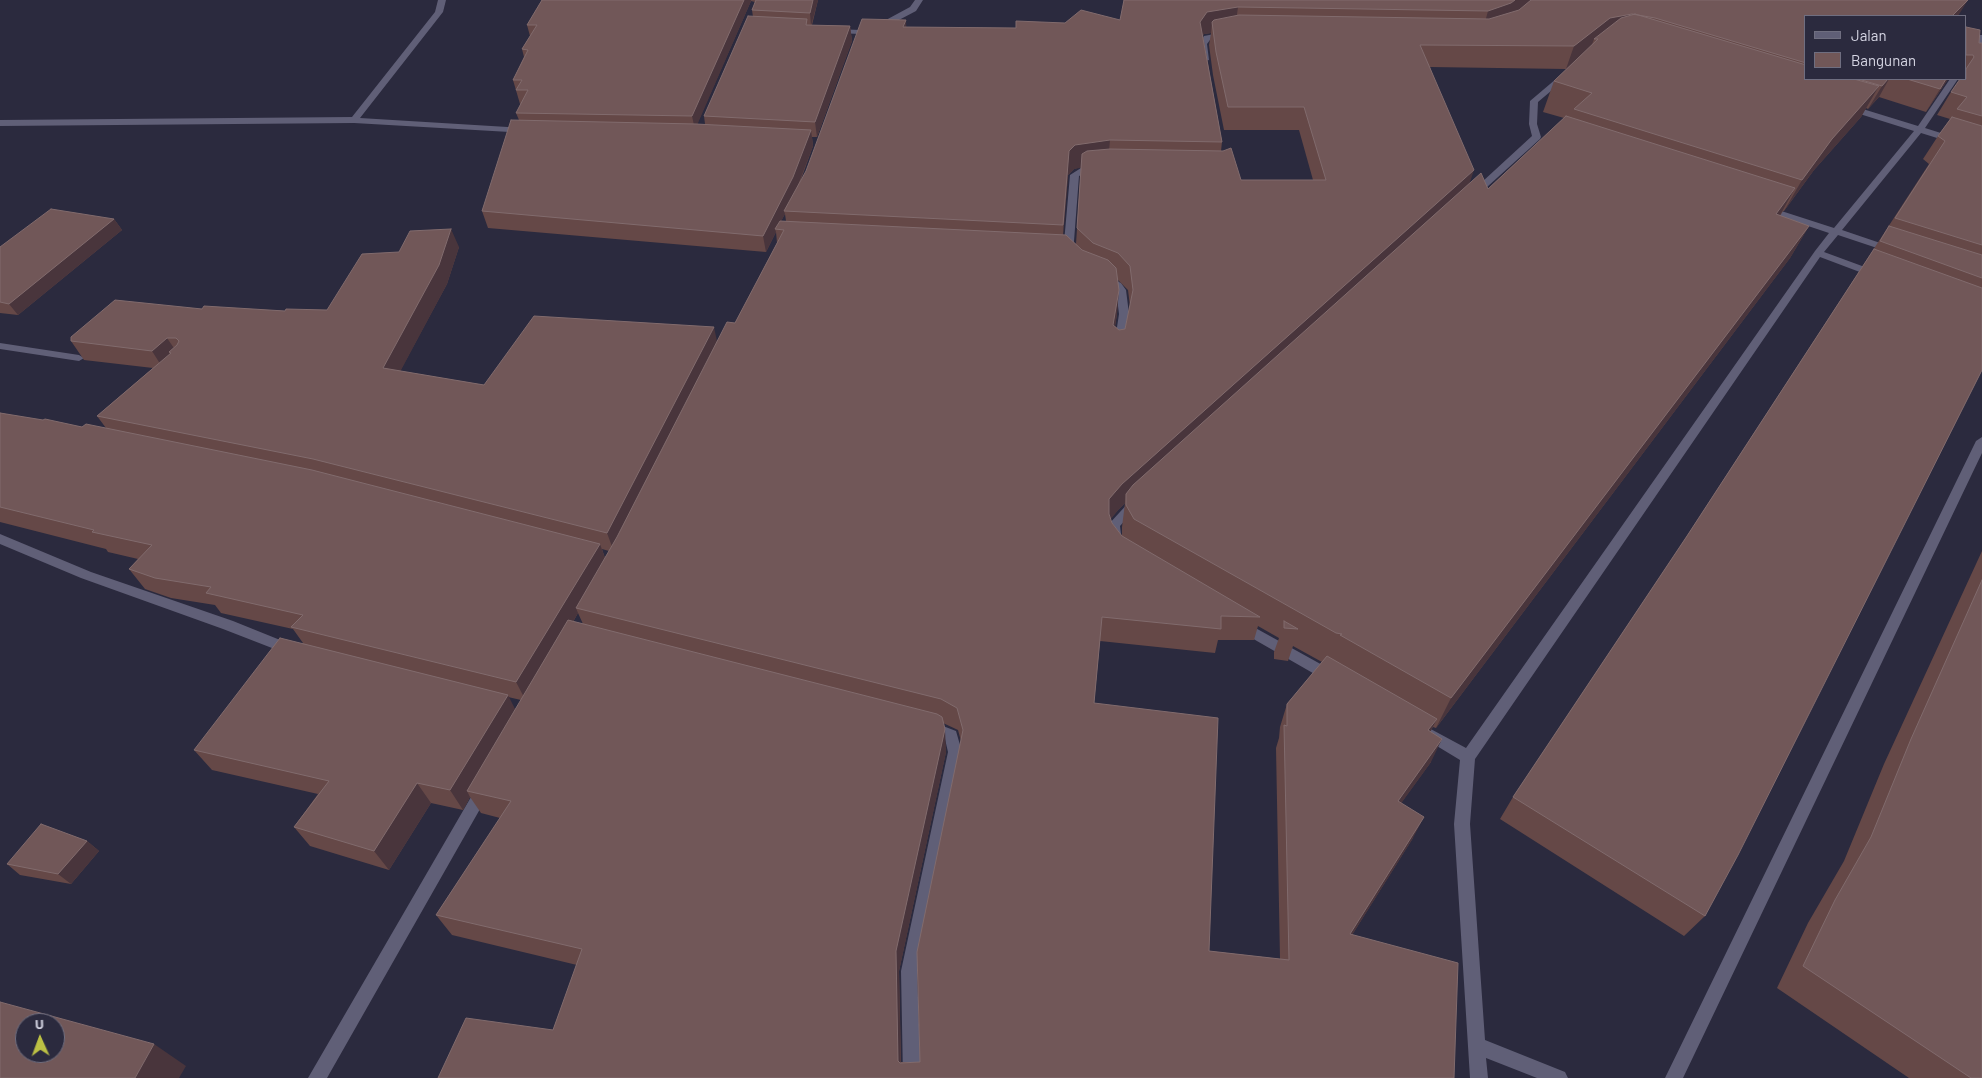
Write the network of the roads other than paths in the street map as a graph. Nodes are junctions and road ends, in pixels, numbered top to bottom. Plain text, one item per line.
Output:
1 (442, 0) edge
2 (919, 0) edge
3 (825, 30) edge
4 (861, 32) junction
5 (1235, 33) edge
6 (1981, 39) edge
7 (858, 41) edge
8 (1967, 60) edge
9 (1206, 67) edge
10 (1575, 68) edge
11 (1953, 80) edge
12 (1838, 104) edge
13 (354, 120) junction
14 (0, 123) edge
15 (1920, 130) junction
16 (534, 132) edge
17 (1982, 148) edge
18 (1108, 168) edge
19 (1464, 204) edge
20 (1753, 205) edge
21 (1837, 232) junction
22 (1818, 253) junction
23 (1901, 253) edge
24 (1067, 256) edge
25 (1093, 274) edge
26 (1891, 281) edge
27 (0, 346) edge
28 (1118, 350) edge
29 (79, 358) edge
30 (1982, 441) edge
31 (1146, 493) edge
32 (0, 539) edge
33 (1121, 552) edge
34 (1227, 616) edge
35 (306, 655) edge
36 (1339, 682) edge
37 (913, 722) edge
38 (1416, 727) edge
39 (1468, 757) junction
40 (490, 778) edge
41 (1478, 1046) junction
42 (317, 1078) edge
43 (912, 1078) edge
44 (1479, 1078) edge
45 (1559, 1078) edge
46 (1674, 1078) edge

1 - 13 street
2 - 4 street
3 - 4 street
4 - 7 street
5 - 9 street
6 - 8 street
10 - 19 street
11 - 15 street
12 - 15 street
13 - 14 street
13 - 16 street
15 - 17 street
15 - 21 street
18 - 24 street
20 - 21 street
21 - 22 street
21 - 23 street
22 - 26 street
22 - 39 street
25 - 28 street
27 - 29 street
30 - 46 street
31 - 33 street
32 - 35 street
34 - 36 street
37 - 43 street
38 - 39 street
39 - 41 street
40 - 42 street
41 - 44 street
41 - 45 street

